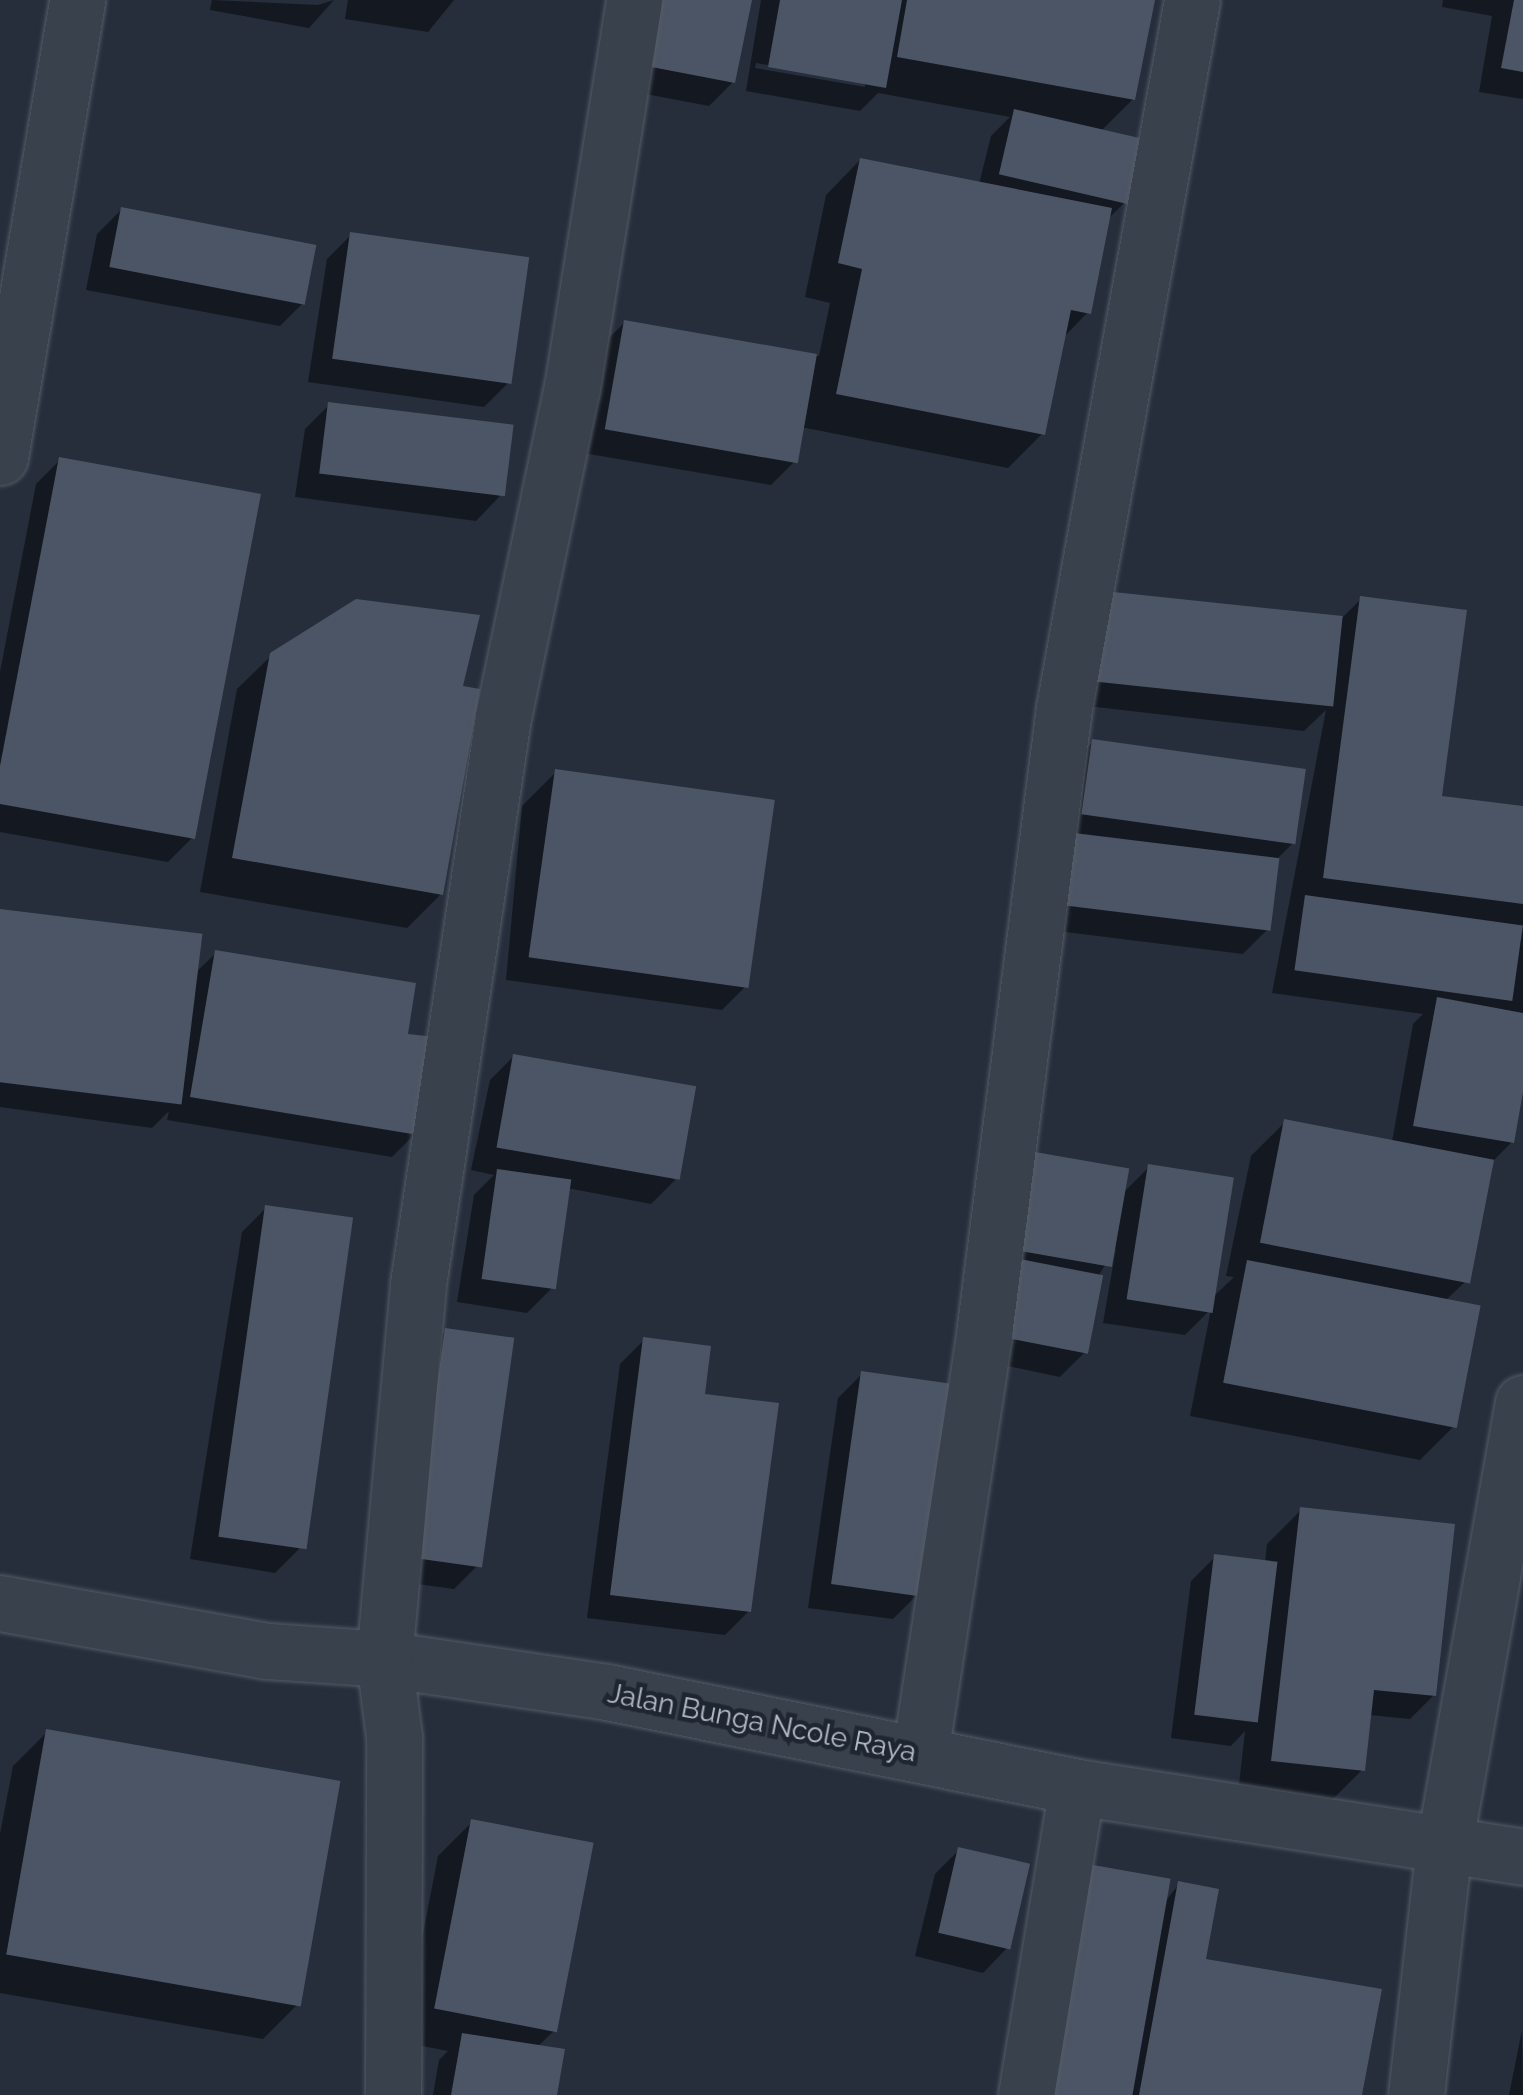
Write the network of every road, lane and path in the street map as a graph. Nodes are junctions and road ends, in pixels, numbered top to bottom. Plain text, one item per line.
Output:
1 (77, 0) edge
2 (634, 0) edge
3 (1192, 0) edge
4 (0, 458) edge
5 (1523, 1403) edge
6 (0, 1603) edge
7 (384, 1659) junction
8 (920, 1754) junction
9 (1077, 1786) junction
10 (1444, 1846) junction
11 (1523, 1857) edge
12 (393, 2095) edge
13 (1026, 2095) edge
14 (1416, 2095) edge

1 - 4 street
2 - 7 street
3 - 8 street
5 - 10 street
6 - 7 street, Jalan Bunga Ncole Raya
7 - 8 street, Jalan Bunga Ncole Raya
7 - 12 street
8 - 9 street, Jalan Bunga Ncole Raya
9 - 10 street, Jalan Bunga Ncole Raya
9 - 13 street
10 - 11 street, Jalan Bunga Ncole Raya
10 - 14 street

